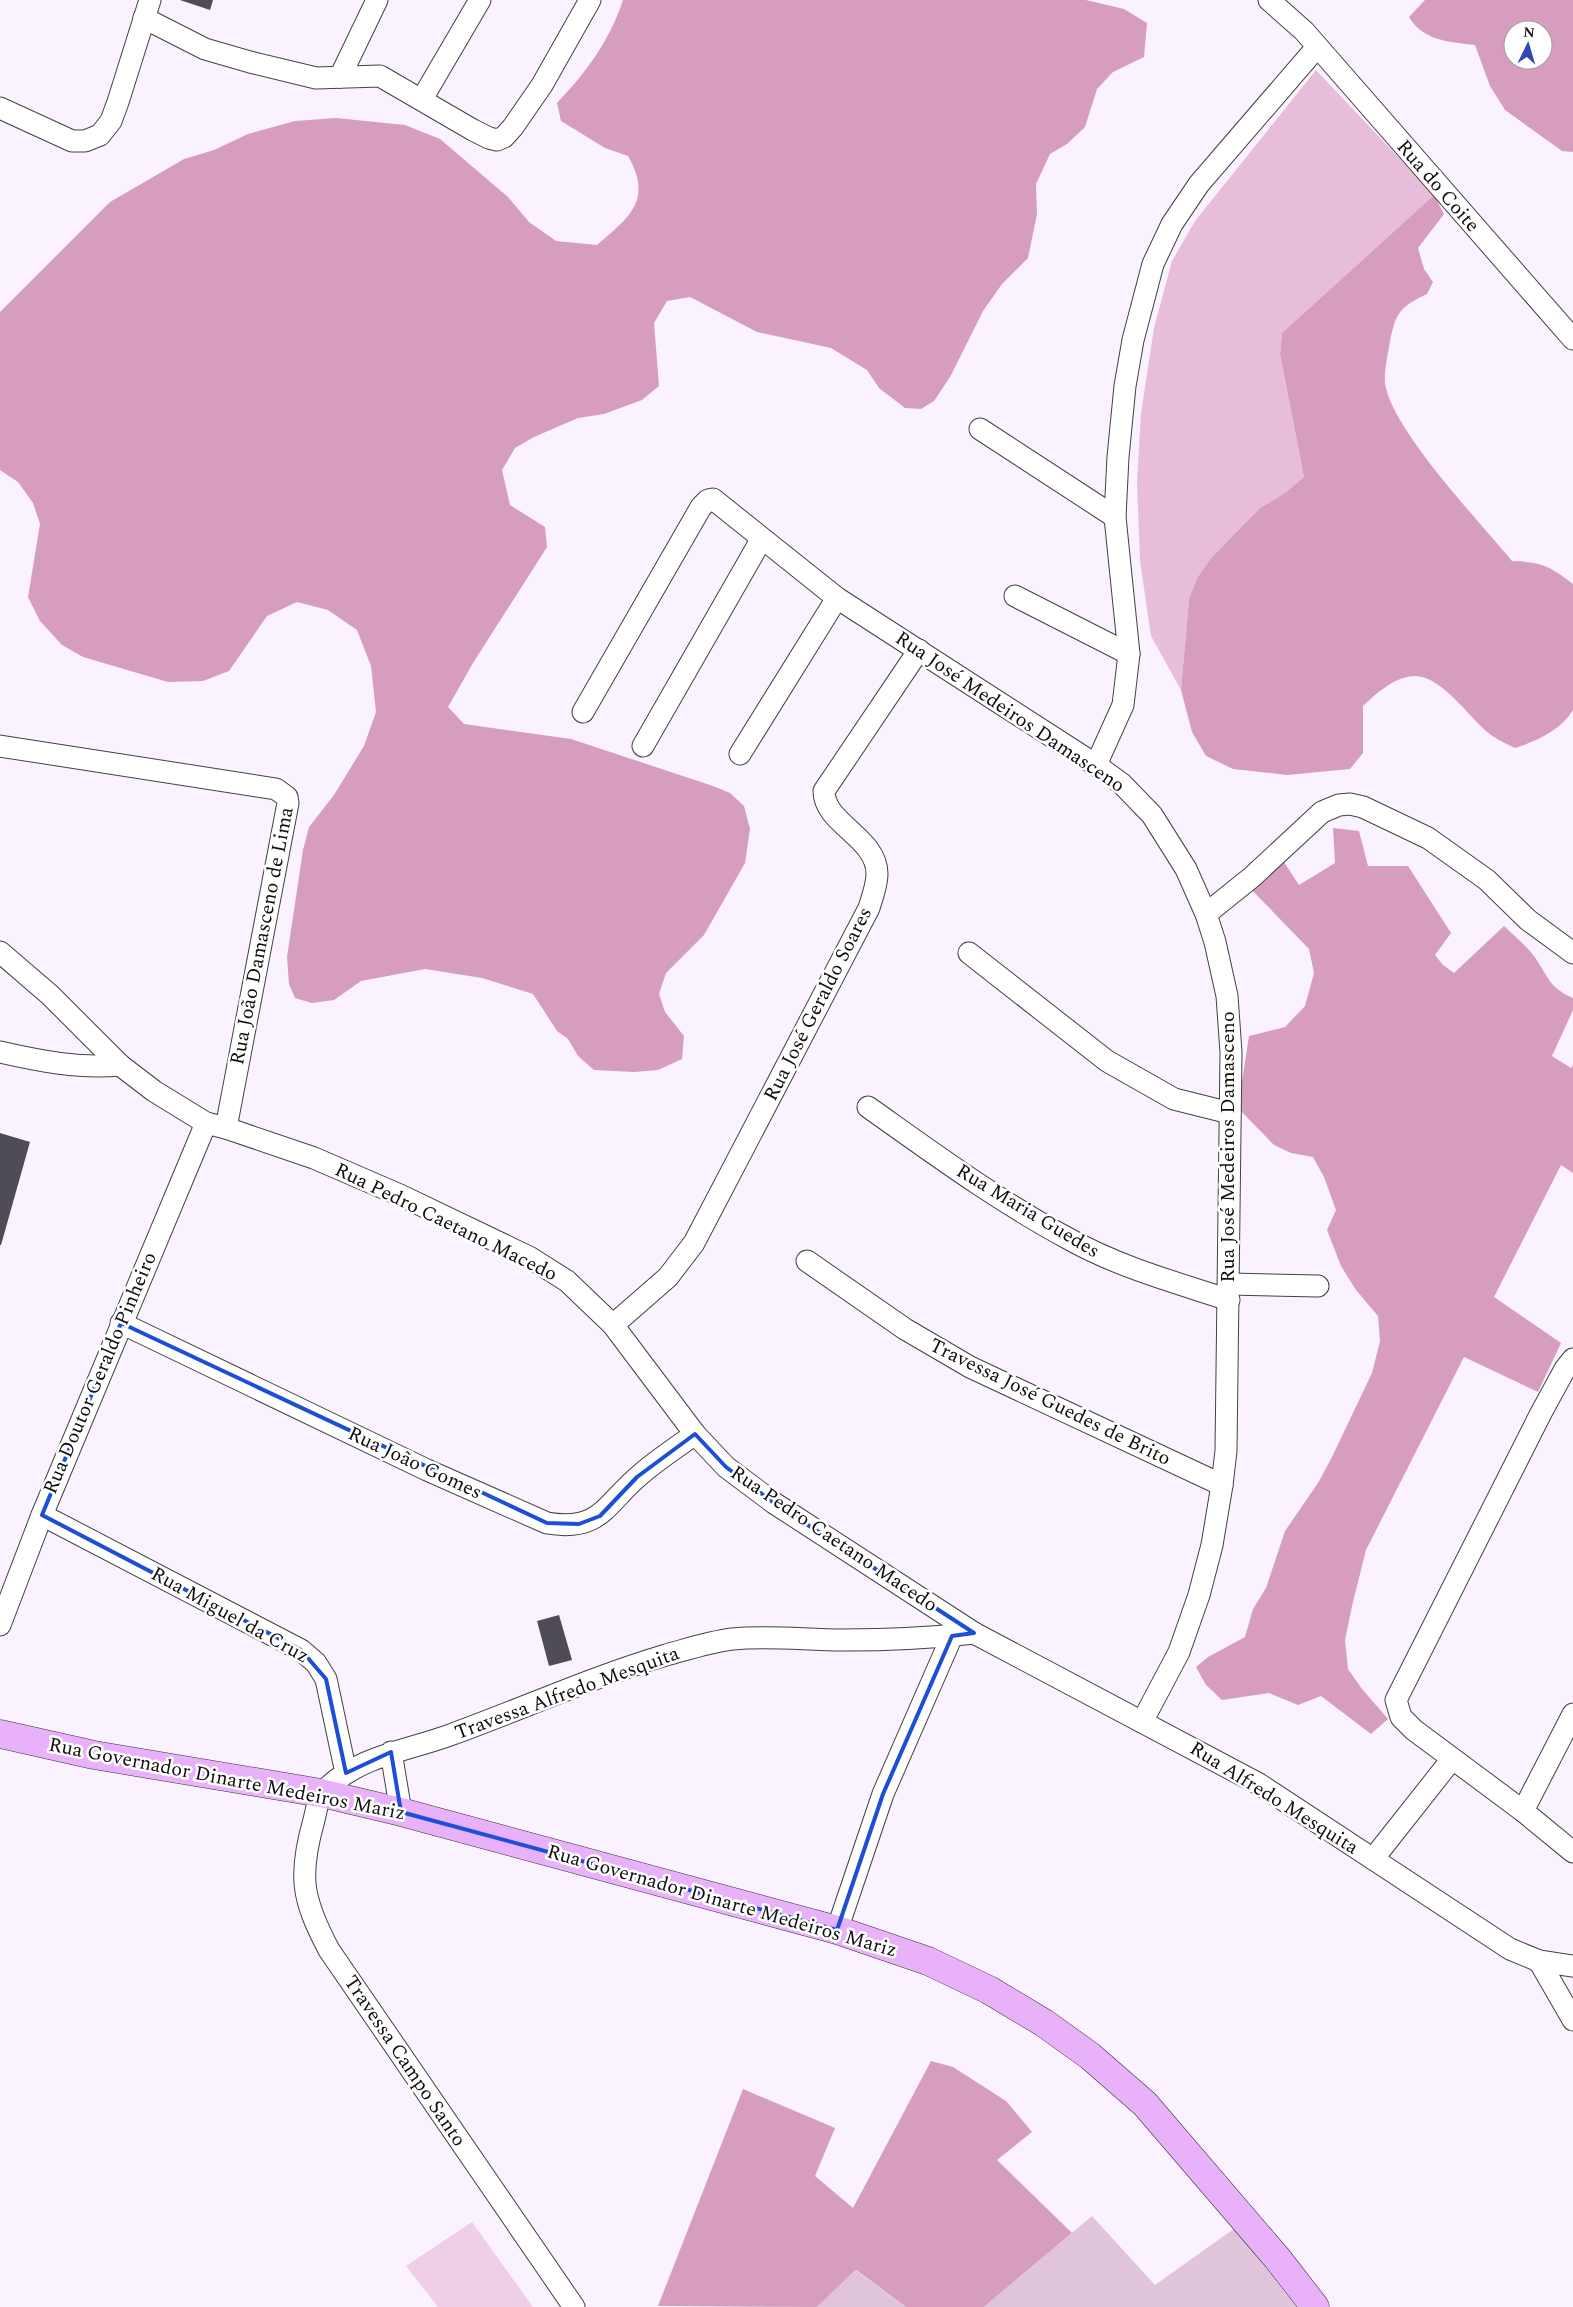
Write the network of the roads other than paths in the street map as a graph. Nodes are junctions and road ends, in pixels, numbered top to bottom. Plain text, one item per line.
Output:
1 (376, 0) edge
2 (480, 0) edge
3 (590, 0) edge
4 (1269, 0) edge
5 (1292, 0) edge
6 (147, 9) edge
7 (1304, 31) junction
8 (1318, 47) junction
9 (340, 77) junction
10 (422, 99) junction
11 (0, 108) edge
12 (1573, 339) edge
13 (980, 429) dead end
14 (1115, 517) junction
15 (761, 540) junction
16 (1015, 596) dead end
17 (837, 598) junction
18 (919, 650) junction
19 (1129, 654) junction
20 (582, 712) dead end
21 (0, 746) edge
22 (642, 746) dead end
23 (740, 754) dead end
24 (1096, 765) junction
25 (1206, 914) junction
26 (0, 952) edge
27 (1573, 953) edge
28 (969, 954) dead end
29 (0, 1052) edge
30 (120, 1065) junction
31 (868, 1107) dead end
32 (1230, 1114) junction
33 (216, 1126) junction
34 (807, 1261) dead end
35 (1318, 1286) dead end
36 (1229, 1292) junction
37 (121, 1323) junction
38 (613, 1325) junction
39 (1573, 1358) edge
40 (695, 1434) junction
41 (1222, 1486) junction
42 (42, 1515) junction
43 (0, 1625) edge
44 (974, 1633) junction
45 (952, 1636) junction
46 (1573, 1714) edge
47 (1142, 1722) junction
48 (0, 1734) edge
49 (390, 1752) junction
50 (1452, 1759) junction
51 (346, 1773) junction
52 (322, 1793) junction
53 (1524, 1811) junction
54 (401, 1812) junction
55 (1573, 1852) edge
56 (1372, 1859) junction
57 (837, 1930) junction
58 (1539, 1961) junction
59 (1573, 1966) edge
60 (1573, 2020) edge
61 (574, 2307) edge
62 (1315, 2307) edge

1 - 9 street
2 - 10 street
3 - 10 street
4 - 7 street
5 - 7 street
6 - 9 street
6 - 11 street
7 - 8 street, Rua do Coite
8 - 12 street, Rua do Coite
8 - 14 street
9 - 10 street
13 - 14 street
14 - 19 street
15 - 17 street, Rua José Medeiros Damasceno
15 - 20 street, Rua José Medeiros Damasceno
15 - 22 street
16 - 19 street
17 - 18 street, Rua José Medeiros Damasceno
17 - 23 street
18 - 24 street, Rua José Medeiros Damasceno
18 - 38 street, Rua José Geraldo Soares
19 - 24 street
21 - 33 street, Rua João Damasceno de Lima
24 - 25 street, Rua José Medeiros Damasceno
25 - 27 street
25 - 32 street, Rua José Medeiros Damasceno
26 - 30 street, Rua Pedro Caetano Macedo
28 - 32 street
29 - 30 street
30 - 33 street, Rua Pedro Caetano Macedo
31 - 36 street, Rua Maria Guedes
32 - 36 street, Rua José Medeiros Damasceno
33 - 37 street, Rua Doutor Geraldo Pinheiro
33 - 38 street, Rua Pedro Caetano Macedo
34 - 41 street, Travessa José Guedes de Brito
35 - 36 street, Rua Maria Guedes
36 - 41 street, Rua José Medeiros Damasceno
37 - 40 street, Rua João Gomes
37 - 42 street, Rua Doutor Geraldo Pinheiro
38 - 40 street, Rua Pedro Caetano Macedo
39 - 50 street
40 - 44 street, Rua Pedro Caetano Macedo
41 - 47 street, Rua José Medeiros Damasceno
42 - 43 street, Rua Doutor Geraldo Pinheiro
42 - 51 street, Rua Miguel da Cruz
44 - 45 street, Travessa Alfredo Mesquita
44 - 47 street, Rua Alfredo Mesquita
45 - 49 street, Travessa Alfredo Mesquita
45 - 57 street
46 - 53 street
47 - 56 street, Rua Alfredo Mesquita
48 - 52 main road, Rua Governador Dinarte Medeiros Mariz
49 - 51 street, Travessa Alfredo Mesquita
49 - 54 street
50 - 53 street
50 - 56 street
51 - 52 street, Travessa Alfredo Mesquita
52 - 54 main road, Rua Governador Dinarte Medeiros Mariz
52 - 61 street, Travessa Campo Santo
53 - 55 street
54 - 57 main road, Rua Governador Dinarte Medeiros Mariz
56 - 58 street, Rua Alfredo Mesquita
57 - 62 main road, Rua Governador Dinarte Medeiros Mariz
58 - 59 street, Rua Alfredo Mesquita
58 - 60 street

